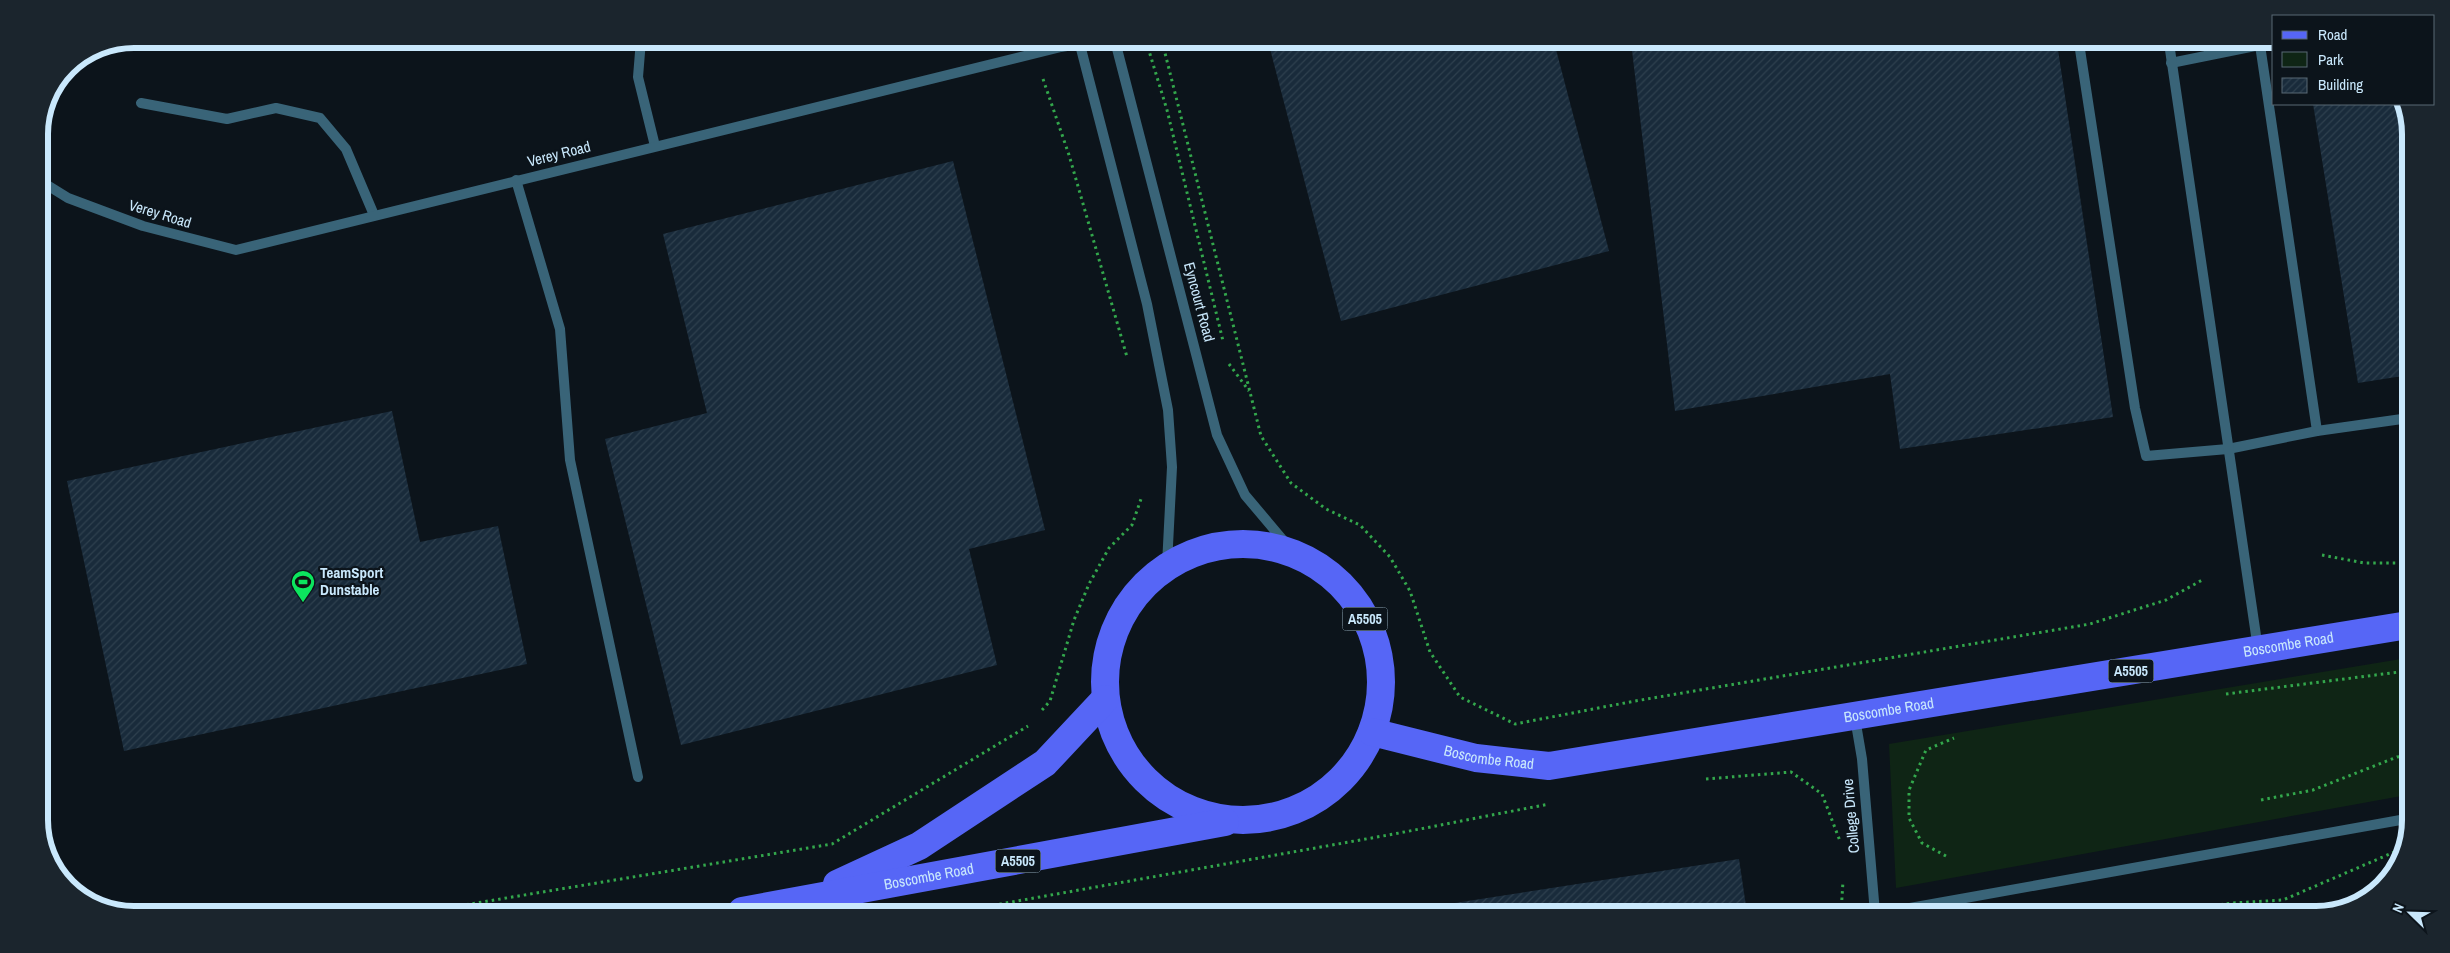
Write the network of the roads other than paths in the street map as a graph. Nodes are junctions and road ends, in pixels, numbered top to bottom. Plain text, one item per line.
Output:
1 (641, 48) edge
2 (1056, 48) edge
3 (1081, 48) edge
4 (1117, 48) edge
5 (2080, 48) edge
6 (2170, 48) edge
7 (2243, 48) edge
8 (2263, 48) edge
9 (2172, 63) junction
10 (141, 104) dead end
11 (655, 146) junction
12 (516, 180) junction
13 (48, 186) edge
14 (374, 215) junction
15 (2402, 419) edge
16 (2316, 431) junction
17 (2228, 449) junction
18 (1293, 552) junction
19 (1167, 565) junction
20 (2402, 626) edge
21 (2258, 650) junction
22 (1105, 699) junction
23 (1855, 716) junction
24 (1372, 732) junction
25 (638, 777) dead end
26 (1233, 820) junction
27 (2402, 820) edge
28 (802, 901) junction
29 (772, 906) edge
30 (1874, 906) edge
31 (1921, 906) edge

1 - 11 street
2 - 11 street, Verey Road
3 - 19 street
4 - 18 street, Eyncourt Road
5 - 17 street
6 - 9 street
7 - 9 street
8 - 16 street
9 - 17 street
10 - 14 street
11 - 12 street, Verey Road
12 - 14 street, Verey Road
12 - 25 street
13 - 14 street, Verey Road
15 - 16 street
16 - 17 street
17 - 21 street
18 - 19 main road, A5505
18 - 24 main road, A5505
19 - 22 main road, A5505
20 - 21 main road, Boscombe Road / A5505
21 - 23 main road, Boscombe Road / A5505
22 - 26 main road, A5505
22 - 28 main road, Boscombe Road / A5505
23 - 24 main road, Boscombe Road / A5505
23 - 30 street, College Drive
24 - 26 main road, A5505
26 - 28 main road, Boscombe Road / A5505
27 - 31 street
28 - 29 main road, Boscombe Road / A5505

